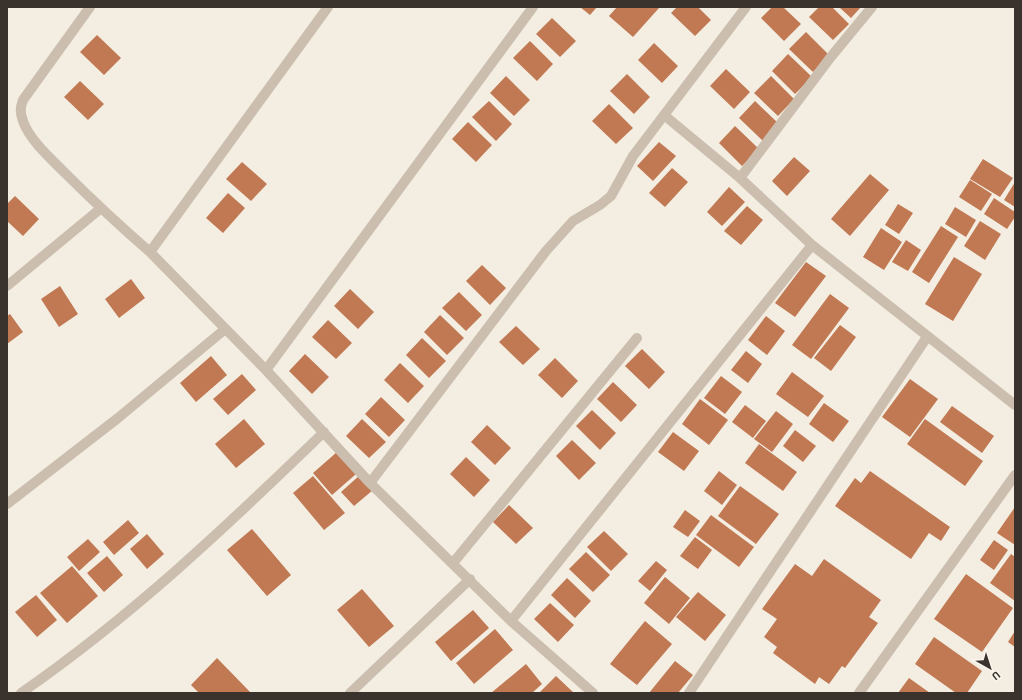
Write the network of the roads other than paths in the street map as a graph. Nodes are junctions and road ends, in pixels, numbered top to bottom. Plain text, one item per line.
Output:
1 (90, 7) edge
2 (328, 7) edge
3 (533, 7) edge
4 (746, 7) edge
5 (872, 7) edge
6 (664, 115) junction
7 (740, 178) junction
8 (100, 209) junction
9 (812, 245) junction
10 (150, 252) junction
11 (7, 286) edge
12 (224, 330) junction
13 (927, 337) junction
14 (638, 338) dead end
15 (266, 370) junction
16 (1015, 405) edge
17 (324, 432) junction
18 (1015, 475) edge
19 (370, 483) junction
20 (7, 504) edge
21 (453, 563) junction
22 (470, 579) junction
23 (511, 621) junction
24 (21, 693) edge
25 (350, 693) edge
26 (593, 693) edge
27 (689, 693) edge
28 (859, 693) edge

1 - 8 street
2 - 10 street
3 - 15 street
4 - 6 street
5 - 7 street
6 - 7 street
6 - 19 street
7 - 9 street
8 - 10 street
8 - 11 street
9 - 13 street
9 - 23 street
10 - 12 street
12 - 15 street
12 - 20 street
13 - 16 street
13 - 27 street
14 - 21 street
15 - 17 street
17 - 19 street
17 - 24 street
18 - 28 street
19 - 21 street
21 - 22 street
22 - 23 street
22 - 25 street
23 - 26 street

